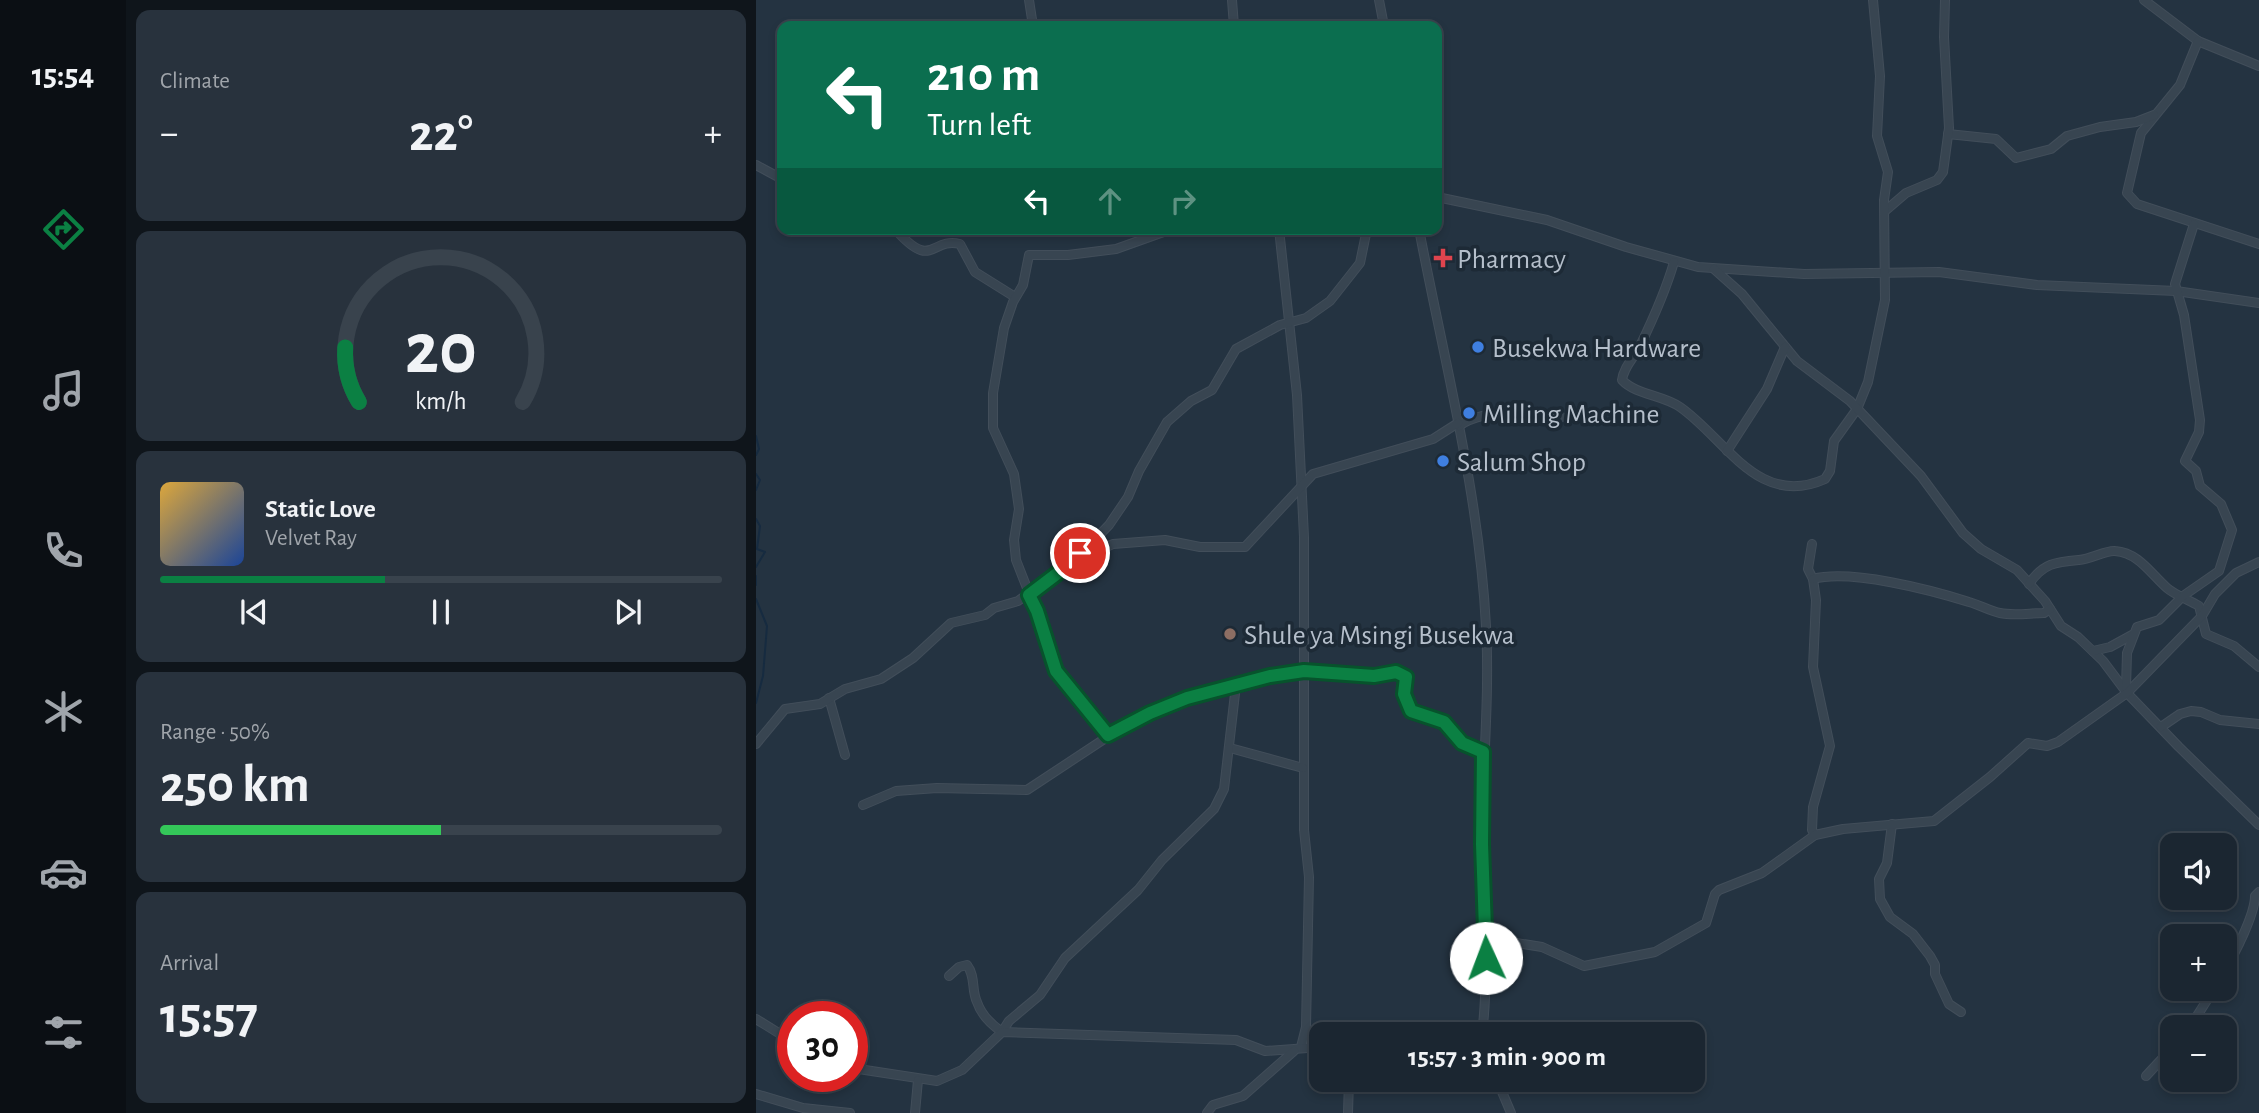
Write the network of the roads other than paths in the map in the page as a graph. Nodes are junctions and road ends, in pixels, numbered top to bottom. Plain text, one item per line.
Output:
1 (1029, 0) edge
2 (1232, 0) edge
3 (1380, 0) edge
4 (1873, 0) edge
5 (1945, 0) edge
6 (2144, 0) edge
7 (1031, 21) edge
8 (1234, 21) edge
9 (1383, 21) edge
10 (2198, 41) junction
11 (2259, 66) edge
12 (2154, 115) junction
13 (1948, 134) junction
14 (756, 165) edge
15 (777, 176) edge
16 (1442, 198) edge
17 (1885, 211) junction
18 (2194, 224) junction
19 (903, 235) edge
20 (1153, 235) edge
21 (1280, 235) edge
22 (1366, 235) edge
23 (1420, 235) edge
24 (2259, 243) edge
25 (1674, 262) junction
26 (1713, 268) junction
27 (1886, 271) junction
28 (2176, 291) junction
29 (1015, 297) junction
30 (2259, 303) edge
31 (1290, 324) junction
32 (1785, 347) junction
33 (1857, 409) junction
34 (1562, 417) dead end
35 (1458, 425) junction
36 (1727, 451) junction
37 (1300, 485) junction
38 (1812, 544) dead end
39 (2259, 562) edge
40 (1071, 563) junction
41 (1814, 579) junction
42 (2029, 584) junction
43 (1029, 595) junction
44 (2183, 596) junction
45 (2050, 610) junction
46 (2202, 616) junction
47 (2133, 635) junction
48 (2093, 651) junction
49 (2259, 667) edge
50 (1304, 671) junction
51 (1236, 685) junction
52 (2127, 692) junction
53 (829, 698) junction
54 (2259, 723) edge
55 (2161, 727) junction
56 (1108, 735) junction
57 (756, 744) edge
58 (1230, 748) junction
59 (1483, 752) junction
60 (845, 755) dead end
61 (1303, 768) junction
62 (863, 805) dead end
63 (1892, 824) junction
64 (2259, 825) edge
65 (1815, 835) junction
66 (2259, 892) edge
67 (1485, 938) junction
68 (2237, 949) edge
69 (949, 976) dead end
70 (1961, 1012) dead end
71 (756, 1019) edge
72 (1484, 1022) edge
73 (777, 1032) edge
74 (1002, 1032) junction
75 (1299, 1048) junction
76 (1309, 1048) edge
77 (2160, 1061) edge
78 (868, 1071) edge
79 (2146, 1076) dead end
80 (918, 1080) junction
81 (1349, 1092) edge
82 (1502, 1092) edge
83 (756, 1094) edge
84 (850, 1113) edge
85 (915, 1113) edge
86 (1207, 1113) edge
87 (1348, 1113) edge
88 (1511, 1113) edge

1 - 7 street
2 - 8 street
3 - 9 street
4 - 17 street
5 - 13 street
6 - 10 street
10 - 11 street
10 - 12 street
12 - 13 street
12 - 18 street
13 - 17 street
14 - 15 street
16 - 25 street
17 - 27 street
18 - 24 street
18 - 28 street
19 - 29 street
20 - 29 street
21 - 31 street
22 - 31 street
23 - 35 street
25 - 26 street
25 - 36 street
26 - 27 street
26 - 32 street
27 - 28 street
27 - 33 street
28 - 30 street
28 - 44 street
29 - 43 street
31 - 37 street
31 - 40 street
32 - 33 street
32 - 36 street
33 - 36 street
33 - 42 street
34 - 35 street
35 - 37 street
35 - 59 street
37 - 40 street
37 - 50 street
38 - 41 street
39 - 46 street
40 - 43 street
41 - 45 street
41 - 65 street
42 - 44 street
42 - 45 street
43 - 53 street
43 - 56 street
44 - 46 street
44 - 47 street
45 - 48 street
46 - 49 street
46 - 52 street
47 - 48 street
47 - 52 street
48 - 52 street
50 - 51 street
50 - 59 street
50 - 61 street
51 - 56 street
51 - 58 street
52 - 55 street
52 - 63 street
53 - 57 street
53 - 60 street
54 - 55 street
55 - 64 street
56 - 62 street
58 - 61 street
58 - 74 street
59 - 67 street
61 - 75 street
63 - 65 street
63 - 70 street
65 - 67 street
66 - 68 street
67 - 72 street
69 - 74 street
71 - 73 street
74 - 75 street
74 - 80 street
75 - 76 street
75 - 86 street
77 - 79 street
78 - 80 street
80 - 85 street
81 - 87 street
82 - 88 street
83 - 84 street

